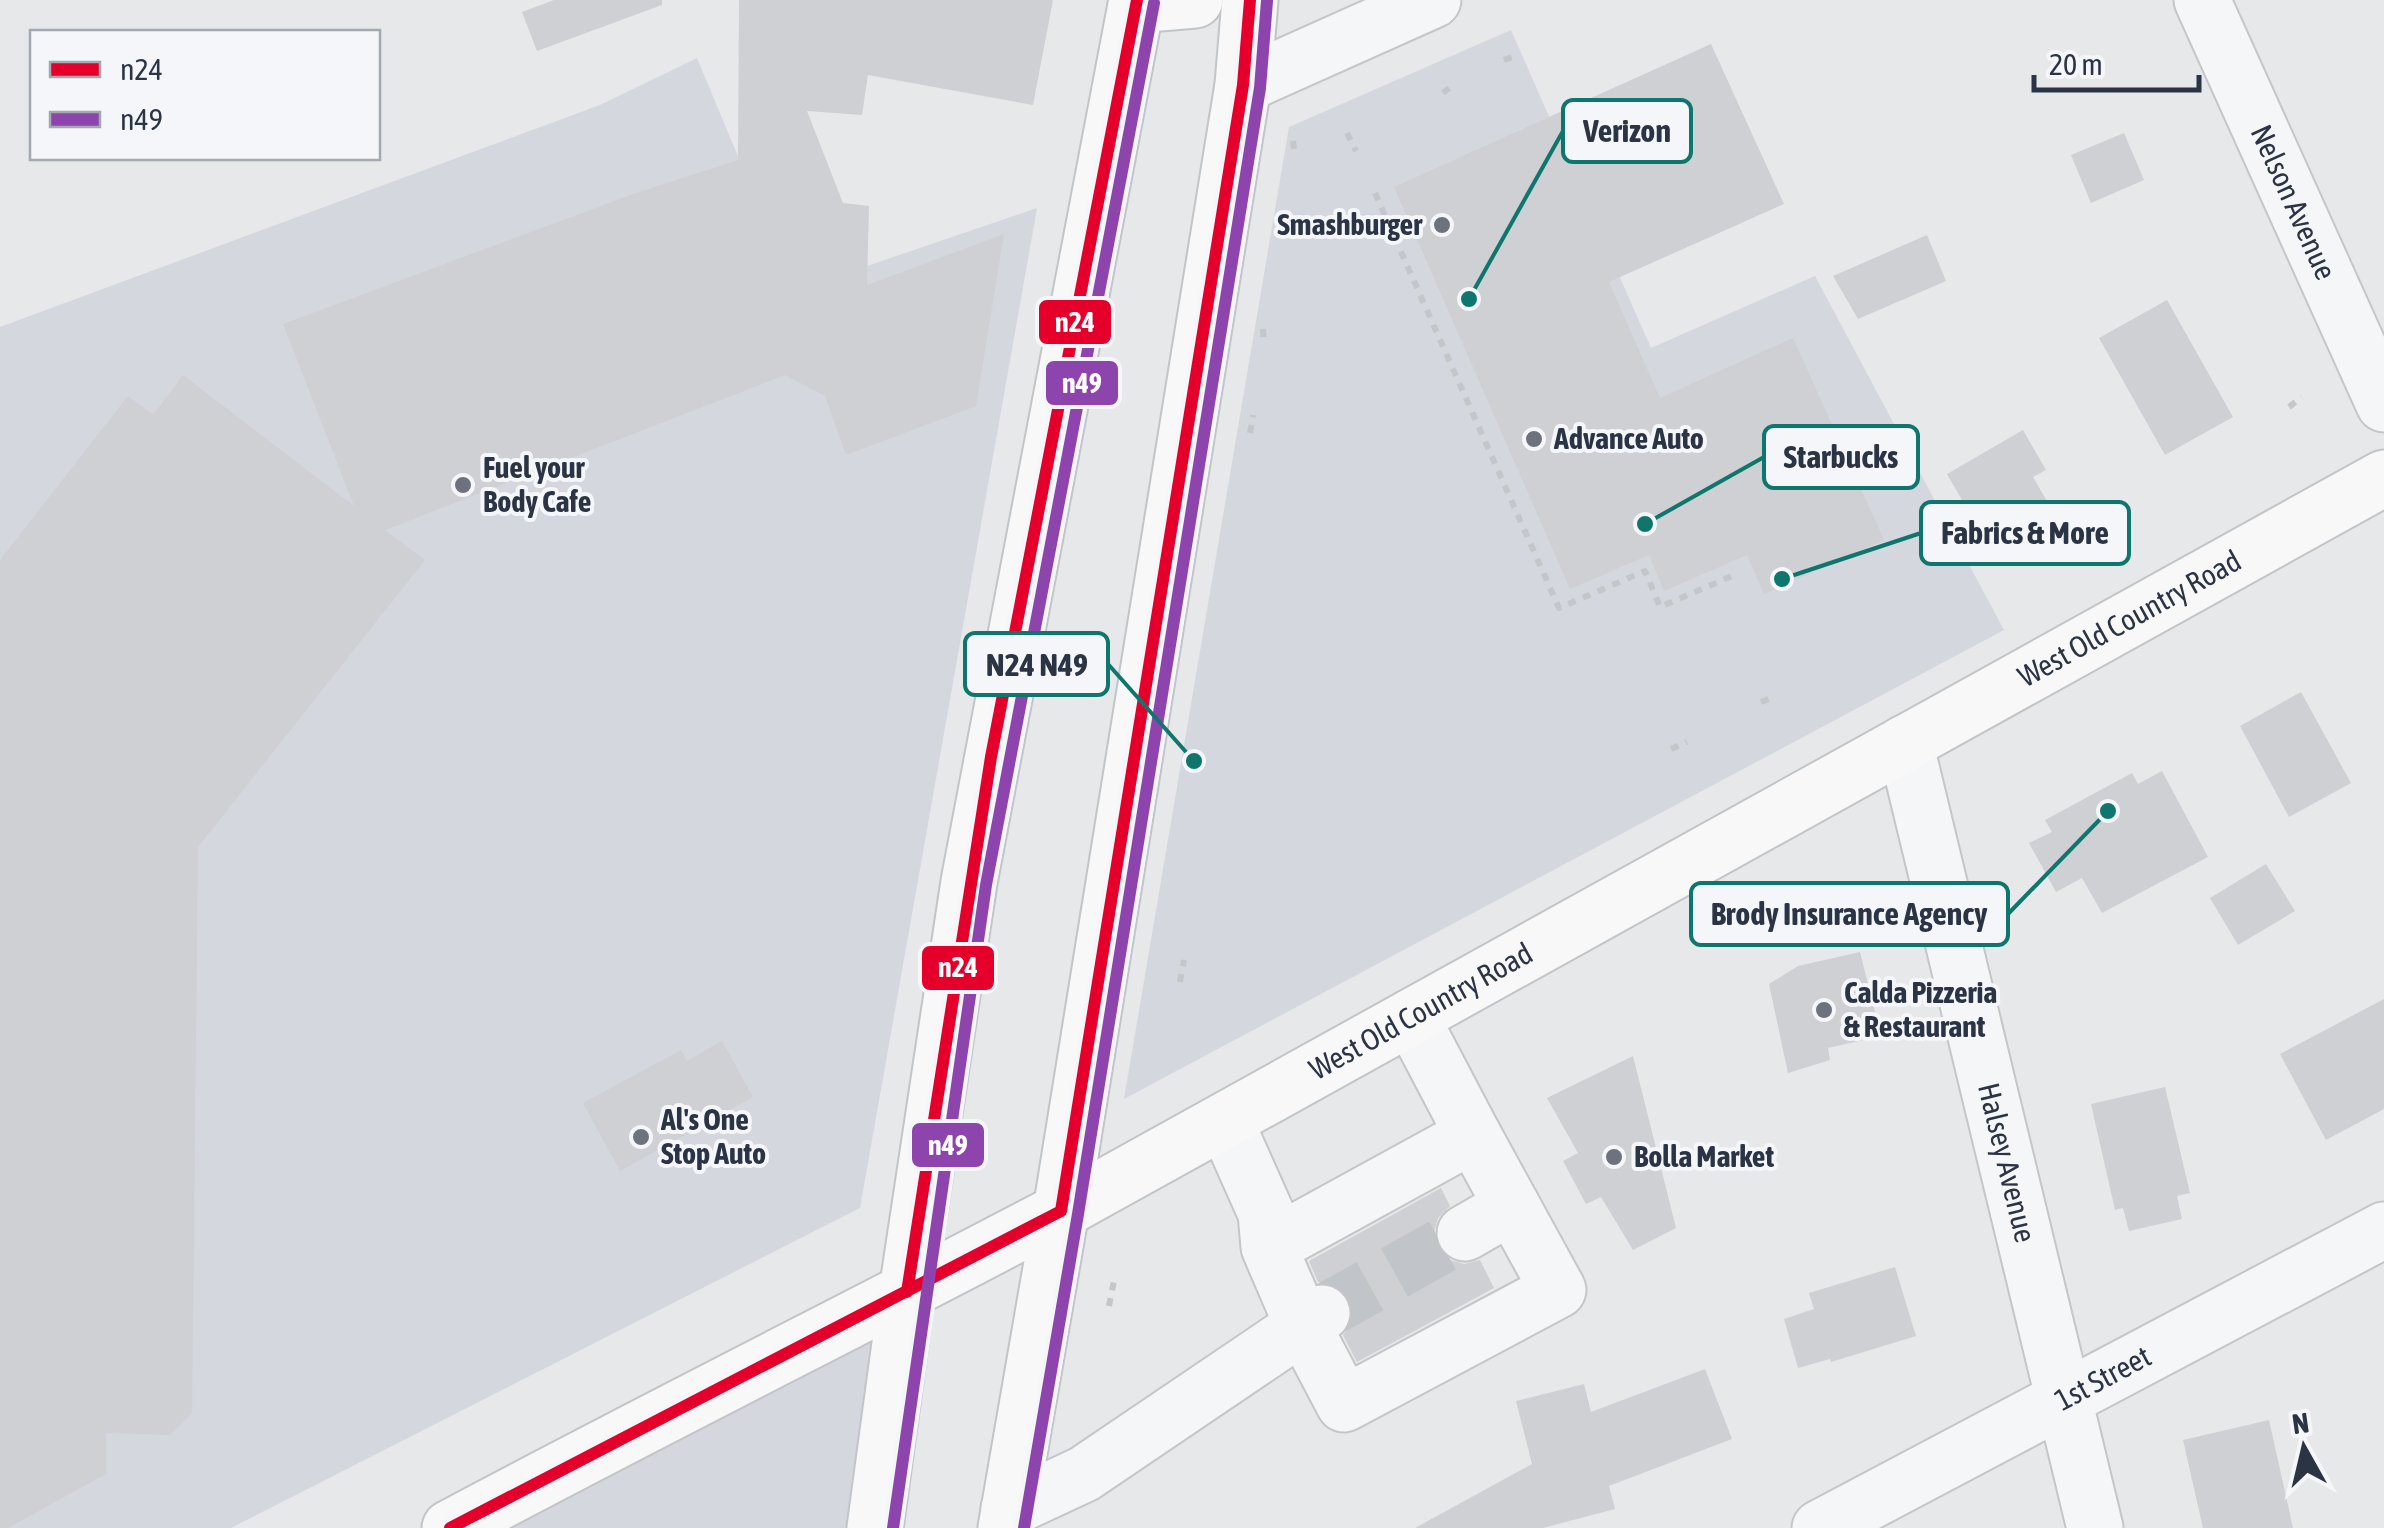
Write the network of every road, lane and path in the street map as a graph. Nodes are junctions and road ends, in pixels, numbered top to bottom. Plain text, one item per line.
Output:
1 (1195, 0) edge
2 (1250, 0) edge
3 (1434, 0) edge
4 (2202, 0) edge
5 (1137, 2) edge
6 (1515, 56) dead end
7 (1504, 60) dead end
8 (1244, 85) junction
9 (1453, 85) dead end
10 (1444, 93) dead end
11 (1347, 133) dead end
12 (1356, 151) dead end
13 (1375, 193) dead end
14 (2302, 397) dead end
15 (2384, 404) edge
16 (2289, 407) dead end
17 (1254, 414) dead end
18 (1250, 433) dead end
19 (2384, 478) edge
20 (1732, 576) dead end
21 (1774, 697) dead end
22 (1760, 702) dead end
23 (1687, 742) dead end
24 (1906, 742) junction
25 (1670, 749) dead end
26 (1184, 960) dead end
27 (1180, 982) dead end
28 (1411, 1017) junction
29 (1225, 1121) junction
30 (1473, 1135) junction
31 (1512, 1206) junction
32 (1061, 1211) junction
33 (2384, 1230) edge
34 (1465, 1233) tunnel mouth
35 (1269, 1247) junction
36 (1115, 1276) dead end
37 (906, 1292) junction
38 (1109, 1306) dead end
39 (1313, 1320) junction
40 (2062, 1397) junction
41 (1007, 1519) edge
42 (450, 1528) edge
43 (875, 1528) edge
44 (1820, 1528) edge
45 (2095, 1528) edge

1 - 5 main road
2 - 8 main road
3 - 8 street
4 - 15 street, Nelson Avenue
5 - 37 main road
6 - 7 path
8 - 32 main road
9 - 10 path
11 - 12 path
13 - 20 path
14 - 16 path
17 - 18 path
19 - 24 main road, West Old Country Road
21 - 22 path
23 - 25 path
24 - 28 main road, West Old Country Road
24 - 40 street, Halsey Avenue
26 - 27 path
28 - 29 main road, West Old Country Road
28 - 30 street
29 - 32 main road, West Old Country Road
29 - 35 street
30 - 31 street
30 - 35 street
31 - 34 street
31 - 39 street
32 - 37 main road, West Old Country Road
32 - 41 main road
33 - 40 street, 1st Street
35 - 39 street
36 - 38 path
37 - 42 main road, West Old Country Road
37 - 43 main road
39 - 41 street
40 - 44 street, 1st Street
40 - 45 street, Halsey Avenue

